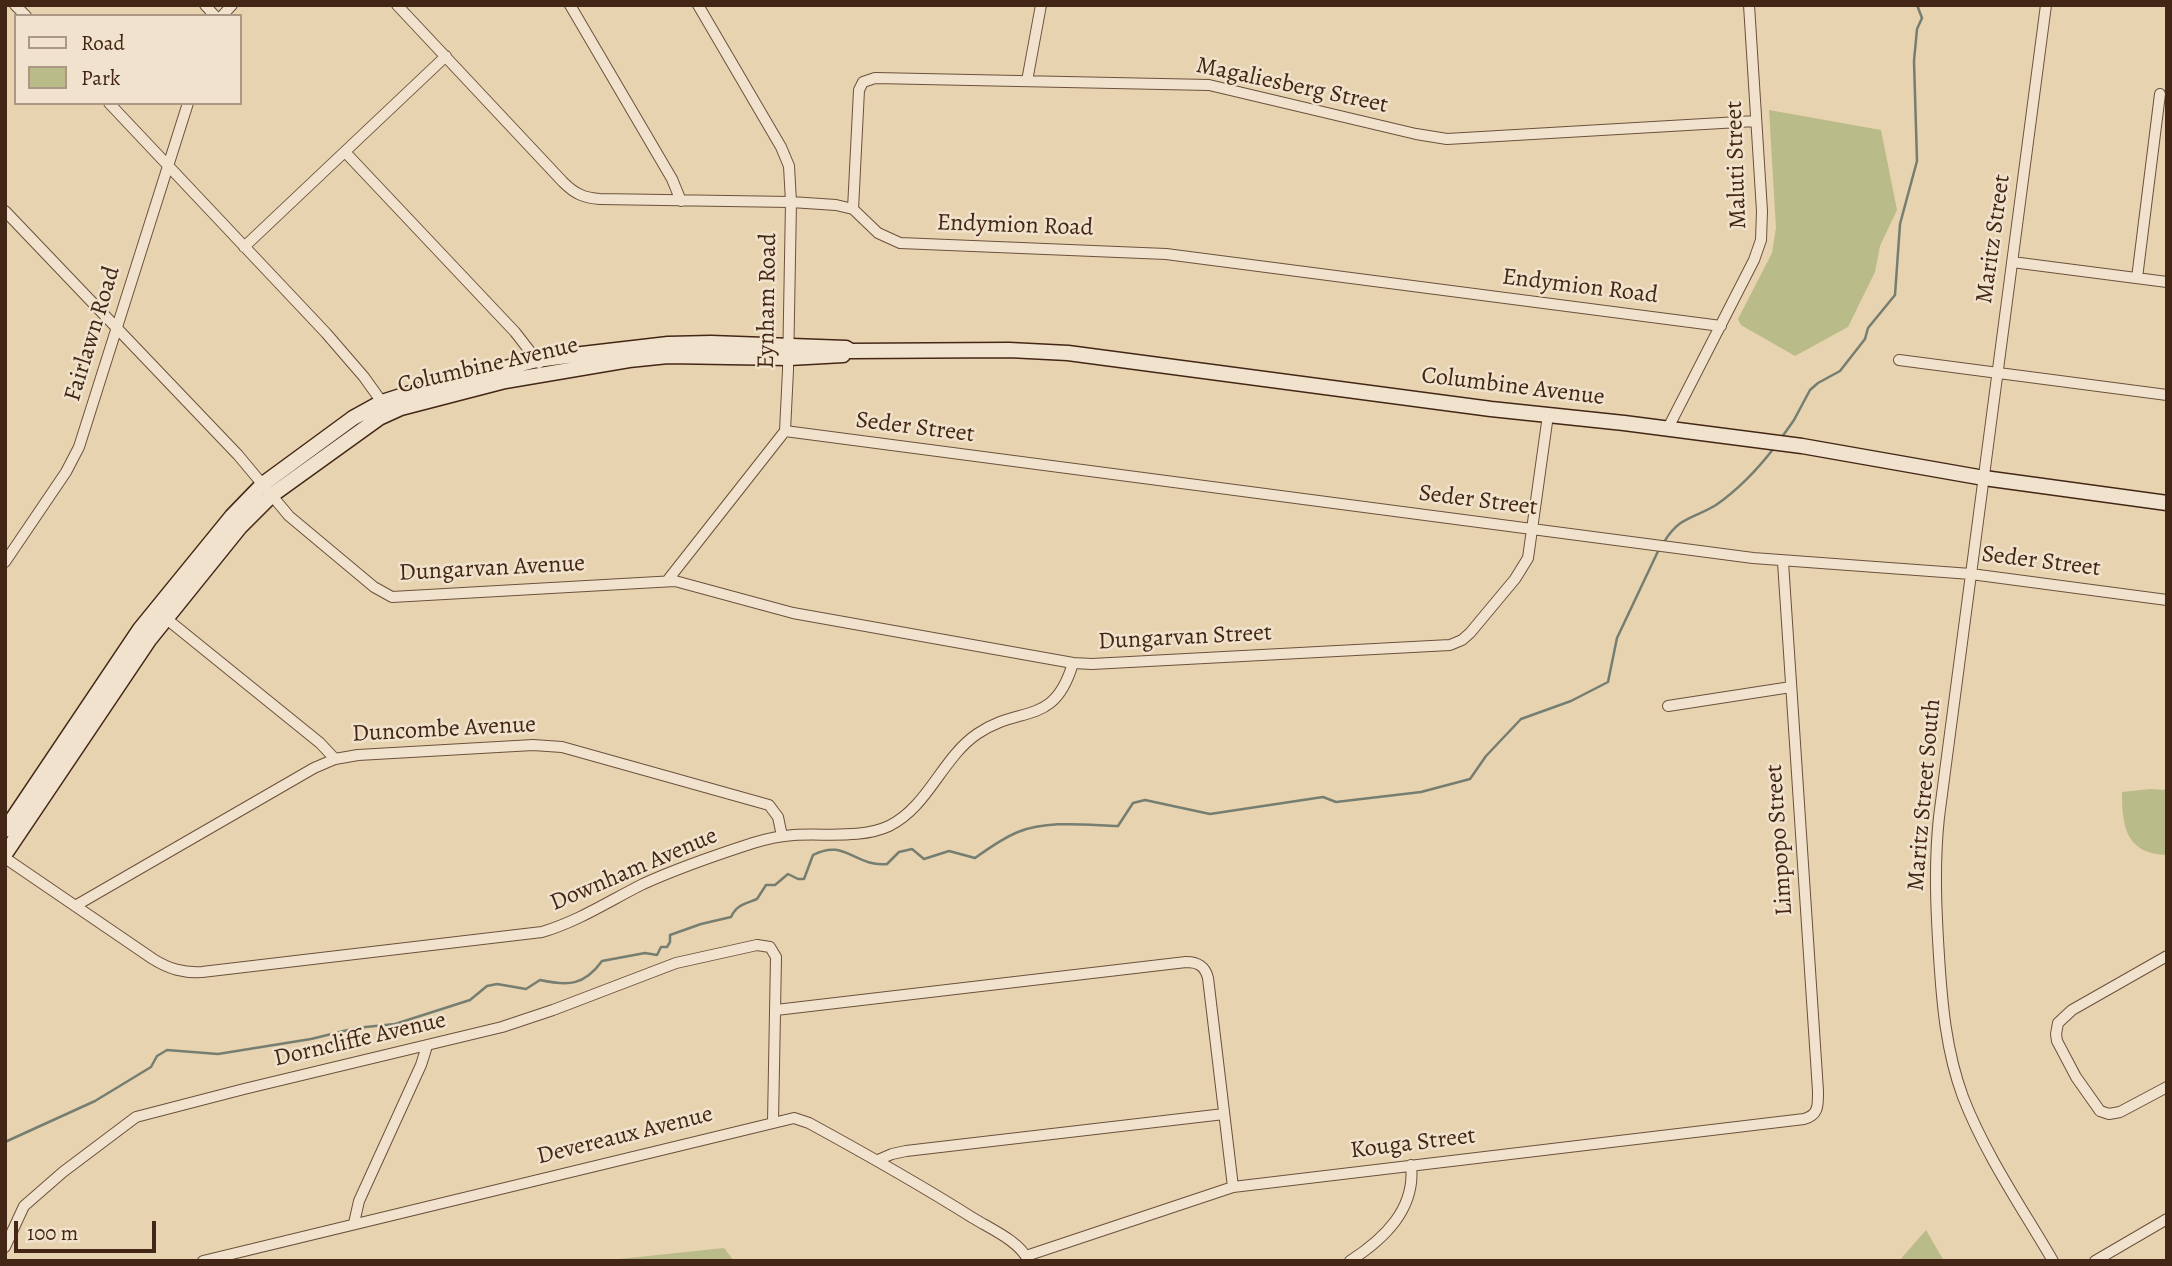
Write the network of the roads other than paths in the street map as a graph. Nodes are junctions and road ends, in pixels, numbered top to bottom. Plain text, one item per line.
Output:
1 (397, 5) edge
2 (570, 5) edge
3 (698, 5) edge
4 (1041, 5) edge
5 (1749, 5) edge
6 (2046, 5) edge
7 (446, 55) junction
8 (1027, 81) junction
9 (2160, 94) dead end
10 (111, 105) edge
11 (187, 105) edge
12 (1756, 121) junction
13 (345, 152) junction
14 (168, 164) junction
15 (681, 201) junction
16 (791, 202) junction
17 (853, 209) junction
18 (5, 211) edge
19 (244, 247) junction
20 (2012, 262) junction
21 (2137, 278) junction
22 (2167, 282) edge
23 (117, 326) junction
24 (1721, 326) junction
25 (789, 352) junction
26 (1899, 360) dead end
27 (540, 367) junction
28 (1998, 373) junction
29 (2167, 395) edge
30 (385, 407) junction
31 (1548, 415) junction
32 (1668, 428) junction
33 (785, 431) junction
34 (1984, 478) junction
35 (267, 489) junction
36 (2167, 503) edge
37 (1533, 530) junction
38 (5, 562) edge
39 (1783, 562) junction
40 (1971, 574) junction
41 (667, 581) junction
42 (2167, 600) edge
43 (160, 614) junction
44 (1073, 663) junction
45 (1790, 687) junction
46 (1668, 706) dead end
47 (83, 728) junction
48 (335, 759) junction
49 (5, 830) edge
50 (782, 836) junction
51 (5, 856) edge
52 (75, 906) junction
53 (2167, 956) edge
54 (776, 1010) junction
55 (427, 1046) junction
56 (2167, 1087) edge
57 (1224, 1114) junction
58 (1814, 1114) joint
59 (773, 1122) junction
60 (878, 1160) junction
61 (1411, 1165) junction
62 (1233, 1187) junction
63 (2167, 1219) edge
64 (354, 1223) junction
65 (5, 1247) edge
66 (1027, 1258) edge
67 (203, 1261) edge
68 (1350, 1261) edge
69 (2053, 1261) edge
70 (2095, 1261) edge

1 - 7 street
2 - 15 street
3 - 16 street, Eynham Road
4 - 8 street
5 - 12 street, Maluti Street
6 - 20 street, Maritz Street
7 - 13 street
7 - 15 street
8 - 12 street, Magaliesberg Street
8 - 17 street, Magaliesberg Street
9 - 21 street
10 - 14 street
11 - 14 street, Fairlawn Road
12 - 24 street, Maluti Street
13 - 19 street
13 - 27 street
14 - 19 street
14 - 23 street, Fairlawn Road
15 - 16 street
16 - 17 street
16 - 25 street, Eynham Road
17 - 24 street, Endymion Road
18 - 23 street, Dungarvan Avenue
19 - 30 street
20 - 21 street
20 - 28 street, Maritz Street
21 - 22 street
23 - 35 street, Dungarvan Avenue
23 - 38 street, Fairlawn Road
24 - 32 street, Maluti Street
25 - 27 main road, Columbine Avenue
25 - 31 main road, Columbine Avenue
25 - 33 street, Eynham Road
26 - 28 street
27 - 30 main road, Columbine Avenue
28 - 29 street
28 - 34 street, Maritz Street
30 - 35 main road, Columbine Avenue
31 - 32 main road, Columbine Avenue
31 - 37 street, Dungarvan Street
32 - 34 main road, Columbine Avenue
33 - 37 street, Seder Street
33 - 41 street
34 - 36 main road, Columbine Avenue
34 - 40 street, Maritz Street South
35 - 41 street, Dungarvan Avenue
35 - 43 main road, Columbine Avenue
37 - 39 street, Seder Street
37 - 44 street, Dungarvan Street
39 - 40 street, Seder Street
39 - 45 street, Limpopo Street
40 - 42 street, Seder Street
40 - 69 street, Maritz Street South
41 - 44 street, Dungarvan Street
43 - 47 main road, Columbine Avenue
43 - 48 street
44 - 50 street, Downham Avenue
45 - 46 street
45 - 58 street, Limpopo Street
47 - 49 main road, Columbine Avenue
47 - 51 main road, Columbine Avenue
48 - 50 street, Duncombe Avenue
48 - 52 street, Duncombe Avenue
50 - 52 street, Downham Avenue
51 - 52 street, Downham Avenue
53 - 56 street
54 - 55 street, Dorncliffe Avenue
54 - 57 street
54 - 59 street
55 - 64 street
55 - 65 street, Dorncliffe Avenue
57 - 60 street
57 - 62 street
58 - 61 street, Kouga Street
59 - 60 street, Devereaux Avenue
59 - 64 street, Devereaux Avenue
60 - 66 street, Devereaux Avenue
61 - 62 street, Kouga Street
61 - 68 street
62 - 66 street, Kouga Street
63 - 70 street
64 - 67 street, Devereaux Avenue

